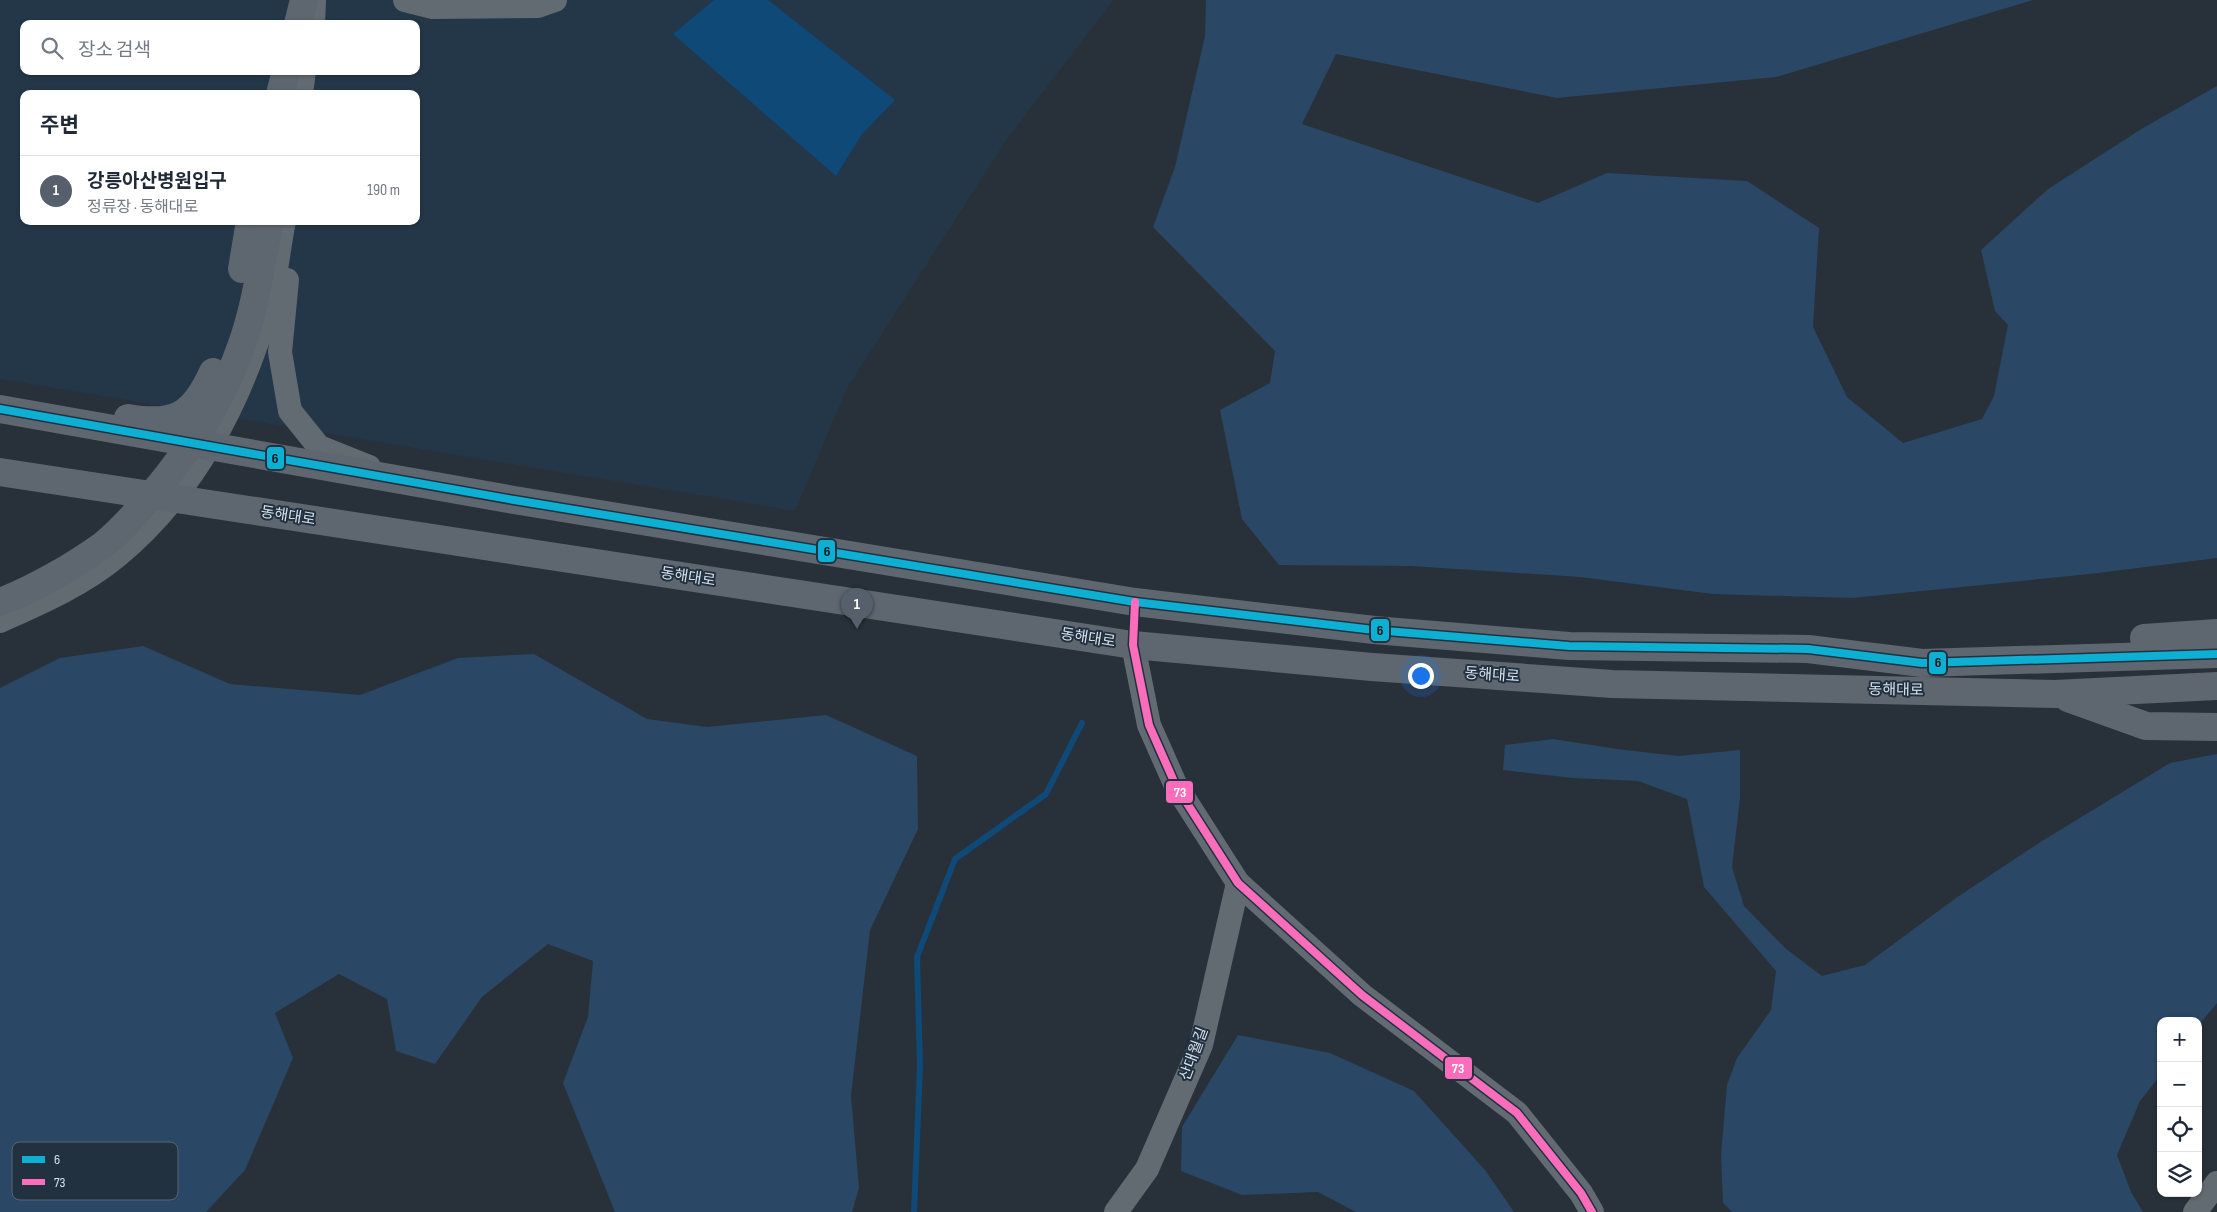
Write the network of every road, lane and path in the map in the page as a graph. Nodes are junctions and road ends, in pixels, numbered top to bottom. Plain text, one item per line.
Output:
1 (304, 0) edge
2 (314, 0) edge
3 (405, 0) edge
4 (555, 0) edge
5 (300, 20) edge
6 (312, 20) edge
7 (285, 75) edge
8 (292, 75) edge
9 (303, 75) edge
10 (312, 75) edge
11 (281, 90) edge
12 (291, 90) edge
13 (302, 90) edge
14 (312, 90) edge
15 (249, 225) edge
16 (269, 225) edge
17 (283, 225) edge
18 (296, 225) edge
19 (231, 390) junction
20 (0, 402) edge
21 (0, 409) edge
22 (0, 472) edge
23 (514, 500) junction
24 (109, 551) junction
25 (0, 602) edge
26 (1135, 602) junction
27 (0, 621) edge
28 (2217, 632) edge
29 (1133, 645) junction
30 (1808, 649) junction
31 (2217, 654) edge
32 (2217, 686) edge
33 (2055, 694) junction
34 (2217, 727) edge
35 (1238, 883) junction
36 (2217, 1183) edge
37 (1116, 1212) edge
38 (1592, 1212) edge
39 (2195, 1212) edge

1 - 5 highway
2 - 6 street
3 - 4 street
7 - 11 highway
8 - 12 highway
9 - 13 street
10 - 14 street
15 - 20 highway
16 - 19 highway
17 - 19 street
18 - 23 street
19 - 24 highway
21 - 23 highway, 동해대로
22 - 29 highway, 동해대로
23 - 26 highway, 동해대로
24 - 25 highway
24 - 27 street
26 - 29 highway
26 - 30 highway, 동해대로
28 - 30 highway
29 - 33 highway, 동해대로
29 - 35 street
30 - 31 highway, 동해대로
32 - 33 highway, 동해대로
33 - 34 highway
35 - 37 street, 산대월길
35 - 38 street
36 - 39 street

